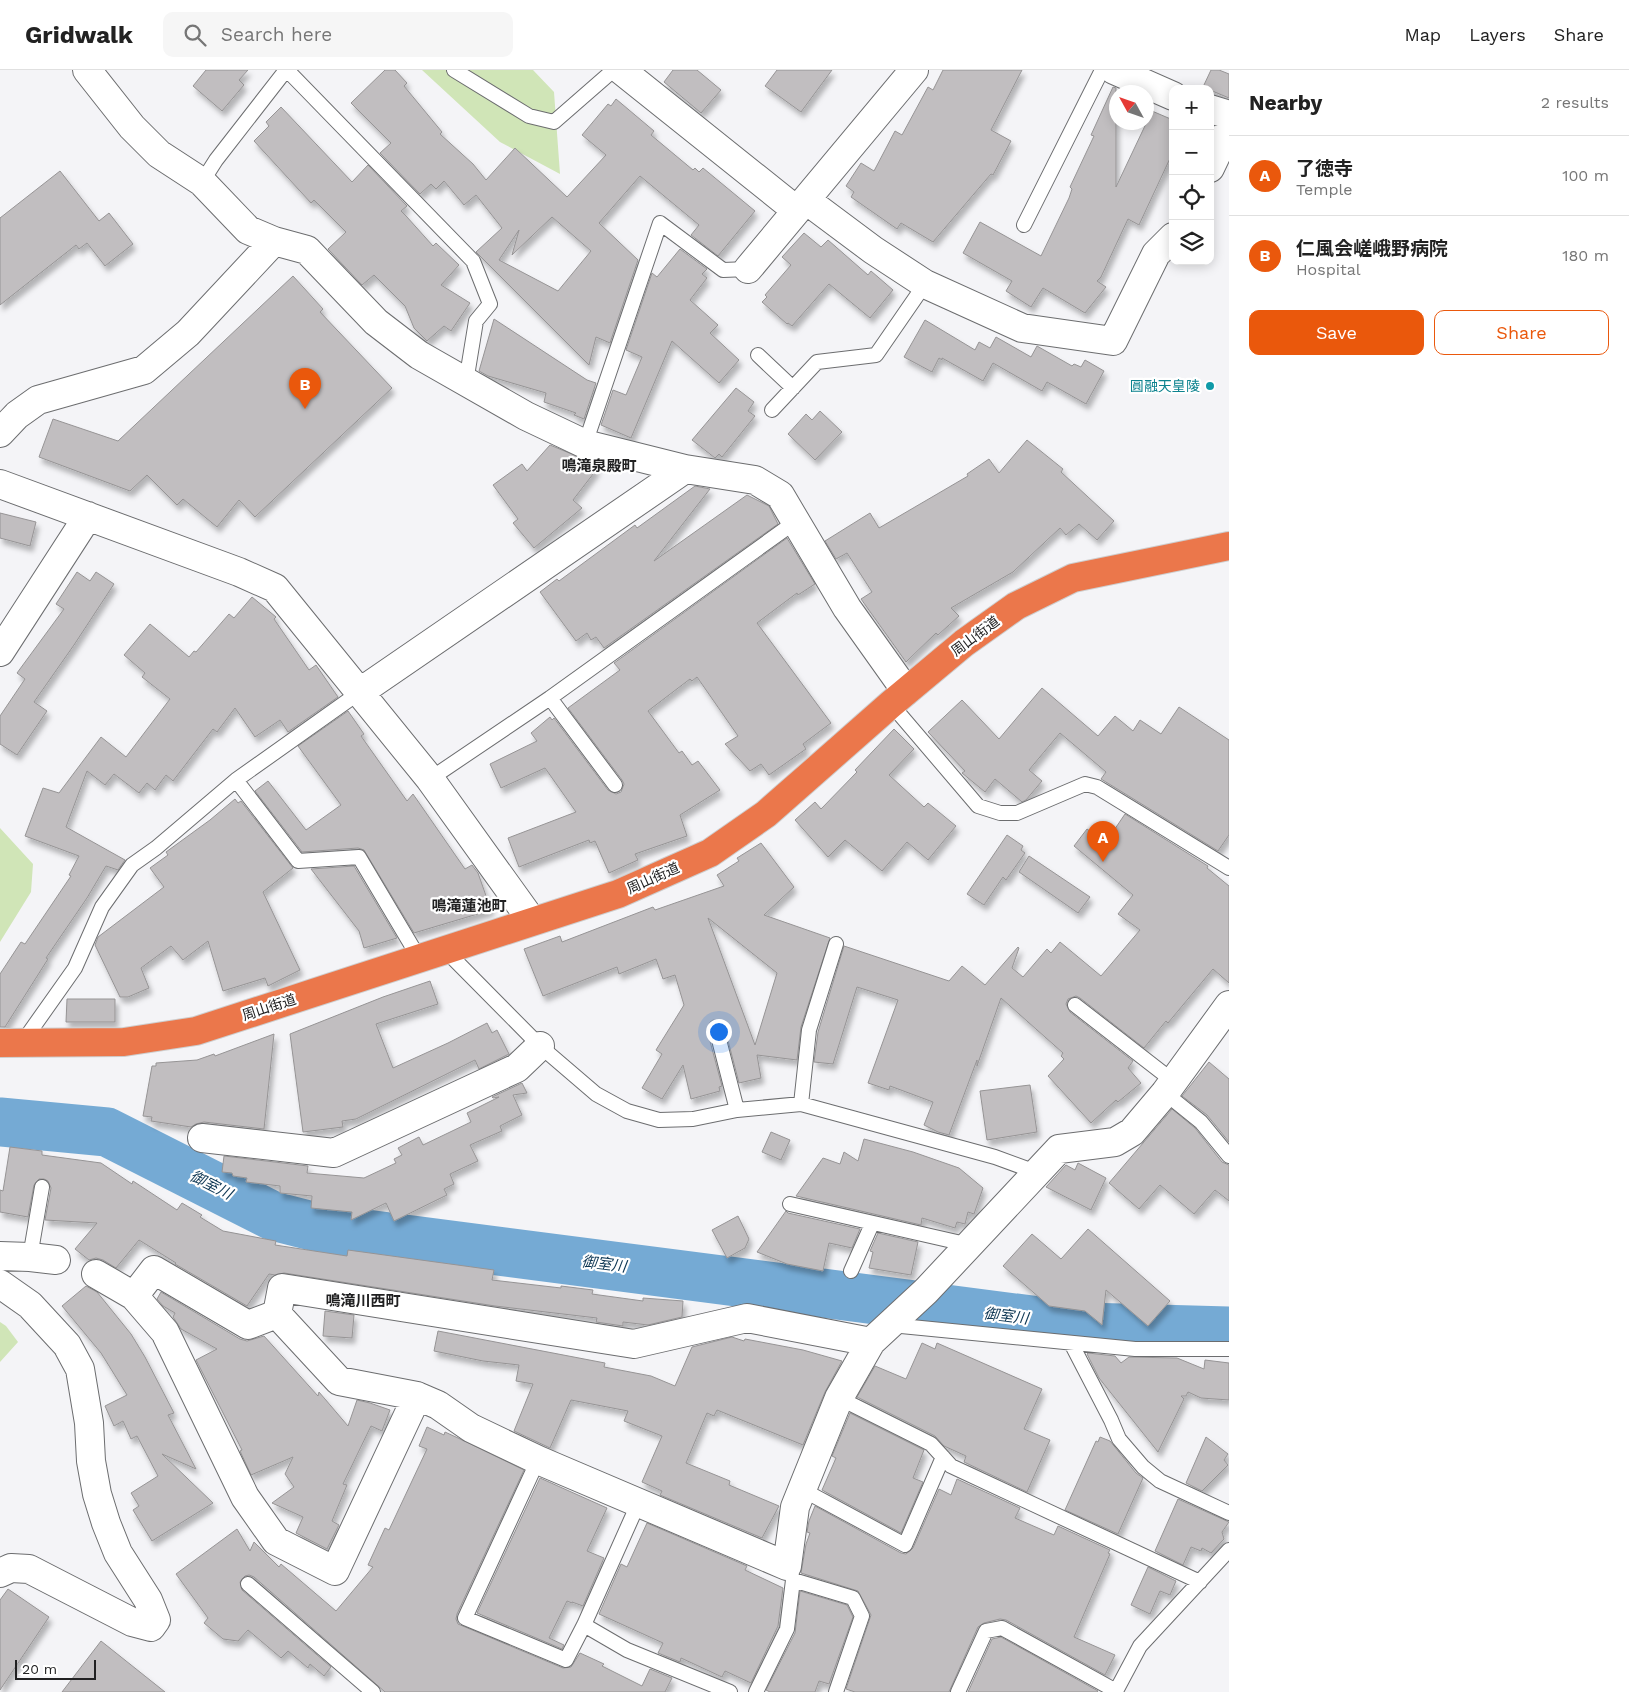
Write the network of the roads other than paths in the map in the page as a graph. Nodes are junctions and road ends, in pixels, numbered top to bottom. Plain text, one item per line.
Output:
1 (87, 70) edge
2 (286, 70) edge
3 (454, 70) edge
4 (914, 70) edge
5 (1102, 70) edge
6 (1114, 70) edge
7 (614, 71) edge
8 (1169, 94) edge
9 (1214, 110) edge
10 (1229, 115) edge
11 (1229, 128) edge
12 (1214, 160) edge
13 (202, 182) junction
14 (801, 205) junction
15 (1024, 226) dead end
16 (1169, 240) edge
17 (274, 241) junction
18 (748, 269) joint
19 (925, 284) junction
20 (758, 355) dead end
21 (466, 382) junction
22 (793, 388) junction
23 (772, 410) dead end
24 (0, 433) edge
25 (585, 444) junction
26 (684, 469) junction
27 (0, 484) edge
28 (88, 516) junction
29 (795, 522) junction
30 (1229, 546) edge
31 (0, 652) edge
32 (360, 692) junction
33 (550, 698) junction
34 (899, 698) junction
35 (430, 779) junction
36 (236, 780) junction
37 (616, 786) dead end
38 (1229, 868) edge
39 (532, 921) junction
40 (836, 944) dead end
41 (432, 954) junction
42 (1229, 1005) edge
43 (1075, 1006) dead end
44 (716, 1028) dead end
45 (11, 1043) edge
46 (540, 1046) junction
47 (1169, 1087) junction
48 (801, 1104) junction
49 (737, 1110) junction
50 (202, 1138) dead end
51 (1229, 1156) edge
52 (1036, 1172) junction
53 (42, 1188) dead end
54 (790, 1204) dead end
55 (872, 1224) junction
56 (970, 1245) junction
57 (0, 1256) edge
58 (43, 1258) joint
59 (852, 1271) dead end
60 (96, 1274) dead end
61 (0, 1284) edge
62 (134, 1296) junction
63 (277, 1314) junction
64 (886, 1329) junction
65 (1071, 1343) junction
66 (1229, 1349) edge
67 (417, 1396) junction
68 (840, 1398) junction
69 (943, 1457) junction
70 (538, 1460) junction
71 (803, 1490) junction
72 (638, 1504) junction
73 (1229, 1513) edge
74 (1229, 1550) edge
75 (0, 1573) edge
76 (790, 1573) junction
77 (1200, 1582) junction
78 (248, 1584) dead end
79 (584, 1626) junction
80 (373, 1692) edge
81 (730, 1692) edge
82 (756, 1692) edge
83 (836, 1692) edge
84 (958, 1692) edge

1 - 13 street
2 - 13 lane
2 - 21 lane
3 - 7 lane
4 - 14 street
5 - 15 lane
6 - 8 street
7 - 14 street
9 - 10 street
11 - 12 street
13 - 17 street
14 - 18 street
14 - 19 street
16 - 19 street
17 - 21 street
17 - 24 street
18 - 25 lane
19 - 22 lane
20 - 22 lane
21 - 25 street
22 - 23 lane
25 - 26 street
26 - 29 street
26 - 32 street
27 - 28 street
28 - 31 street
28 - 32 street
29 - 33 lane
29 - 34 street
30 - 34 highway, 周山街道
32 - 35 street
32 - 36 lane
33 - 35 lane
33 - 37 lane
34 - 38 lane
34 - 39 highway, 周山街道
35 - 39 street
36 - 41 lane
36 - 45 lane
39 - 41 highway, 周山街道
40 - 48 lane
41 - 45 highway, 周山街道
41 - 46 lane
42 - 47 street
43 - 47 lane
44 - 49 lane
46 - 49 lane
46 - 50 street
47 - 51 lane
47 - 52 street
48 - 49 lane
48 - 52 lane
52 - 56 street
53 - 58 lane
54 - 55 lane
55 - 56 lane
55 - 59 lane
56 - 64 street
57 - 58 street
60 - 62 street
61 - 75 street
62 - 63 street
62 - 67 street
63 - 64 street
63 - 67 street
64 - 65 lane
64 - 68 street
65 - 66 lane
65 - 73 lane
67 - 70 street
68 - 69 lane
68 - 71 street
69 - 71 lane
69 - 77 lane
70 - 72 street
70 - 79 lane
71 - 76 street
72 - 76 street
72 - 79 lane
74 - 77 lane
76 - 82 lane
76 - 83 lane
77 - 84 lane
78 - 80 lane
79 - 81 lane

